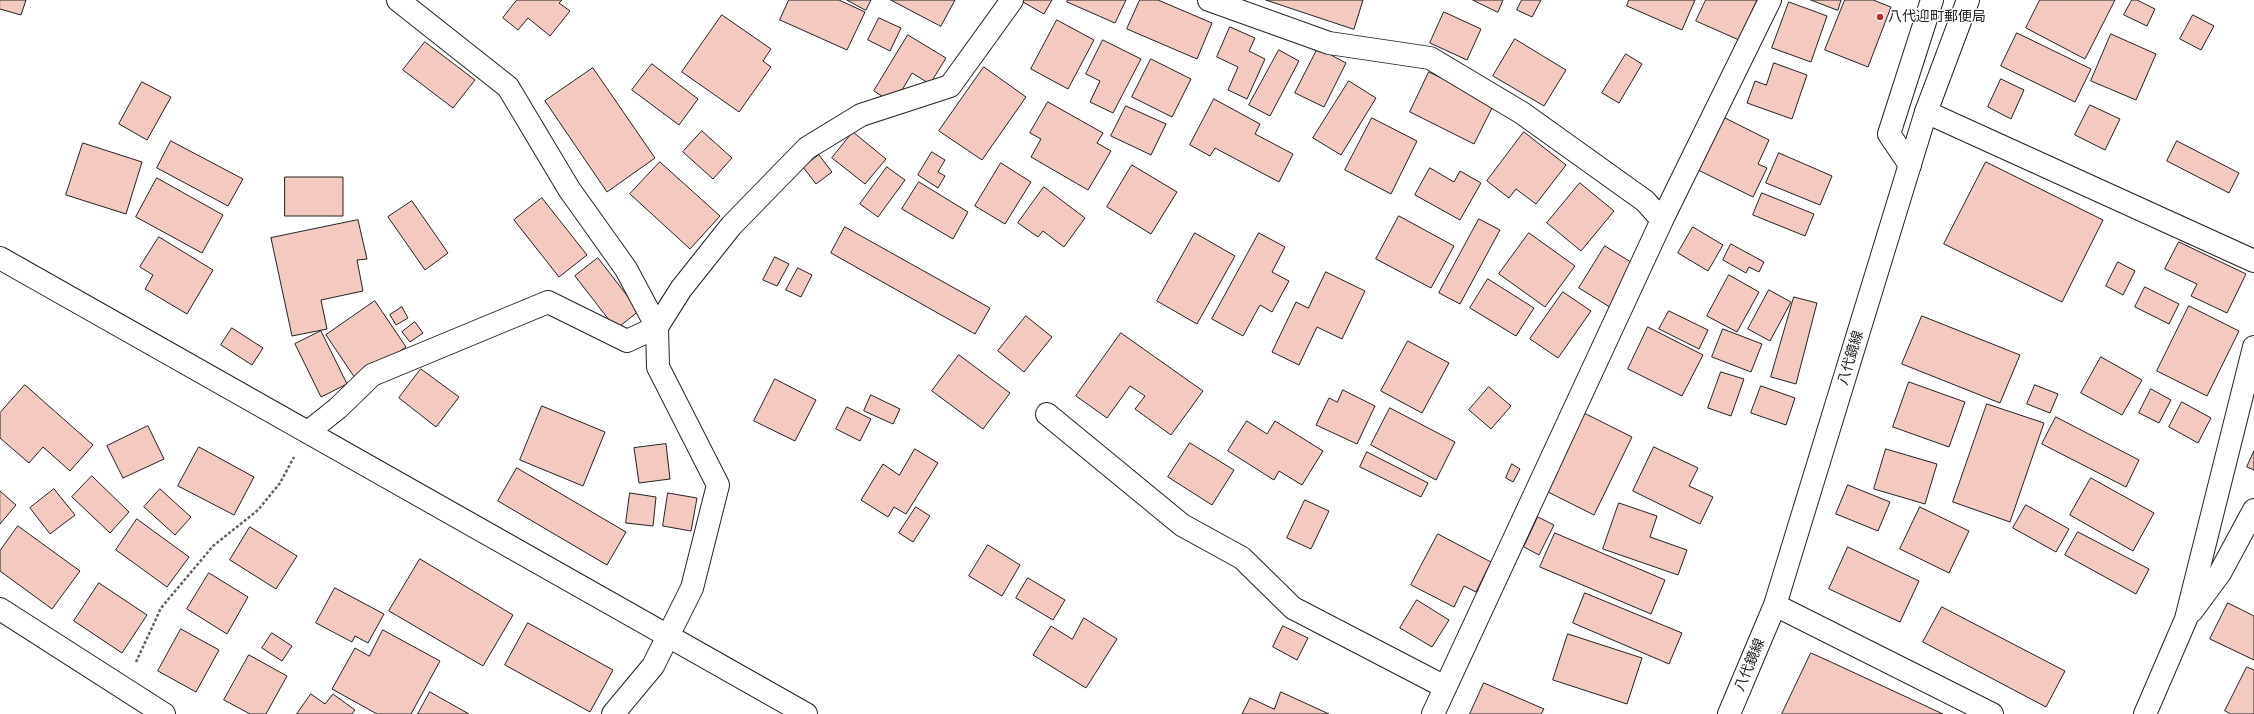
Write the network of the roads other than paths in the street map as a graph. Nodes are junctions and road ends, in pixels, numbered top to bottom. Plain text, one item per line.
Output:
1 (398, 0) edge
2 (1012, 0) edge
3 (1209, 0) edge
4 (1770, 0) edge
5 (1932, 0) edge
6 (1968, 0) edge
7 (1926, 112) junction
8 (1910, 165) junction
9 (1662, 220) junction
10 (0, 258) edge
11 (2254, 261) edge
12 (657, 327) junction
13 (2254, 347) edge
14 (1047, 414) dead end
15 (308, 432) junction
16 (2254, 510) edge
17 (1775, 606) junction
18 (0, 609) edge
19 (2186, 619) junction
20 (669, 636) junction
21 (1445, 687) junction
22 (164, 714) edge
23 (613, 714) edge
24 (806, 714) edge
25 (1433, 714) edge
26 (1730, 714) edge
27 (1992, 714) edge
28 (2145, 714) edge

1 - 12 street
2 - 12 street
3 - 9 street
4 - 9 street
5 - 8 street
6 - 7 street, 八代鏡線
7 - 8 street, 八代鏡線
7 - 11 street
8 - 17 street, 八代鏡線
9 - 21 street
10 - 15 street
12 - 15 street
12 - 20 street
13 - 19 street
14 - 21 street
15 - 20 street
16 - 19 street
17 - 26 street, 八代鏡線
17 - 27 street
18 - 22 street
19 - 28 street
20 - 23 street
20 - 24 street
21 - 25 street

